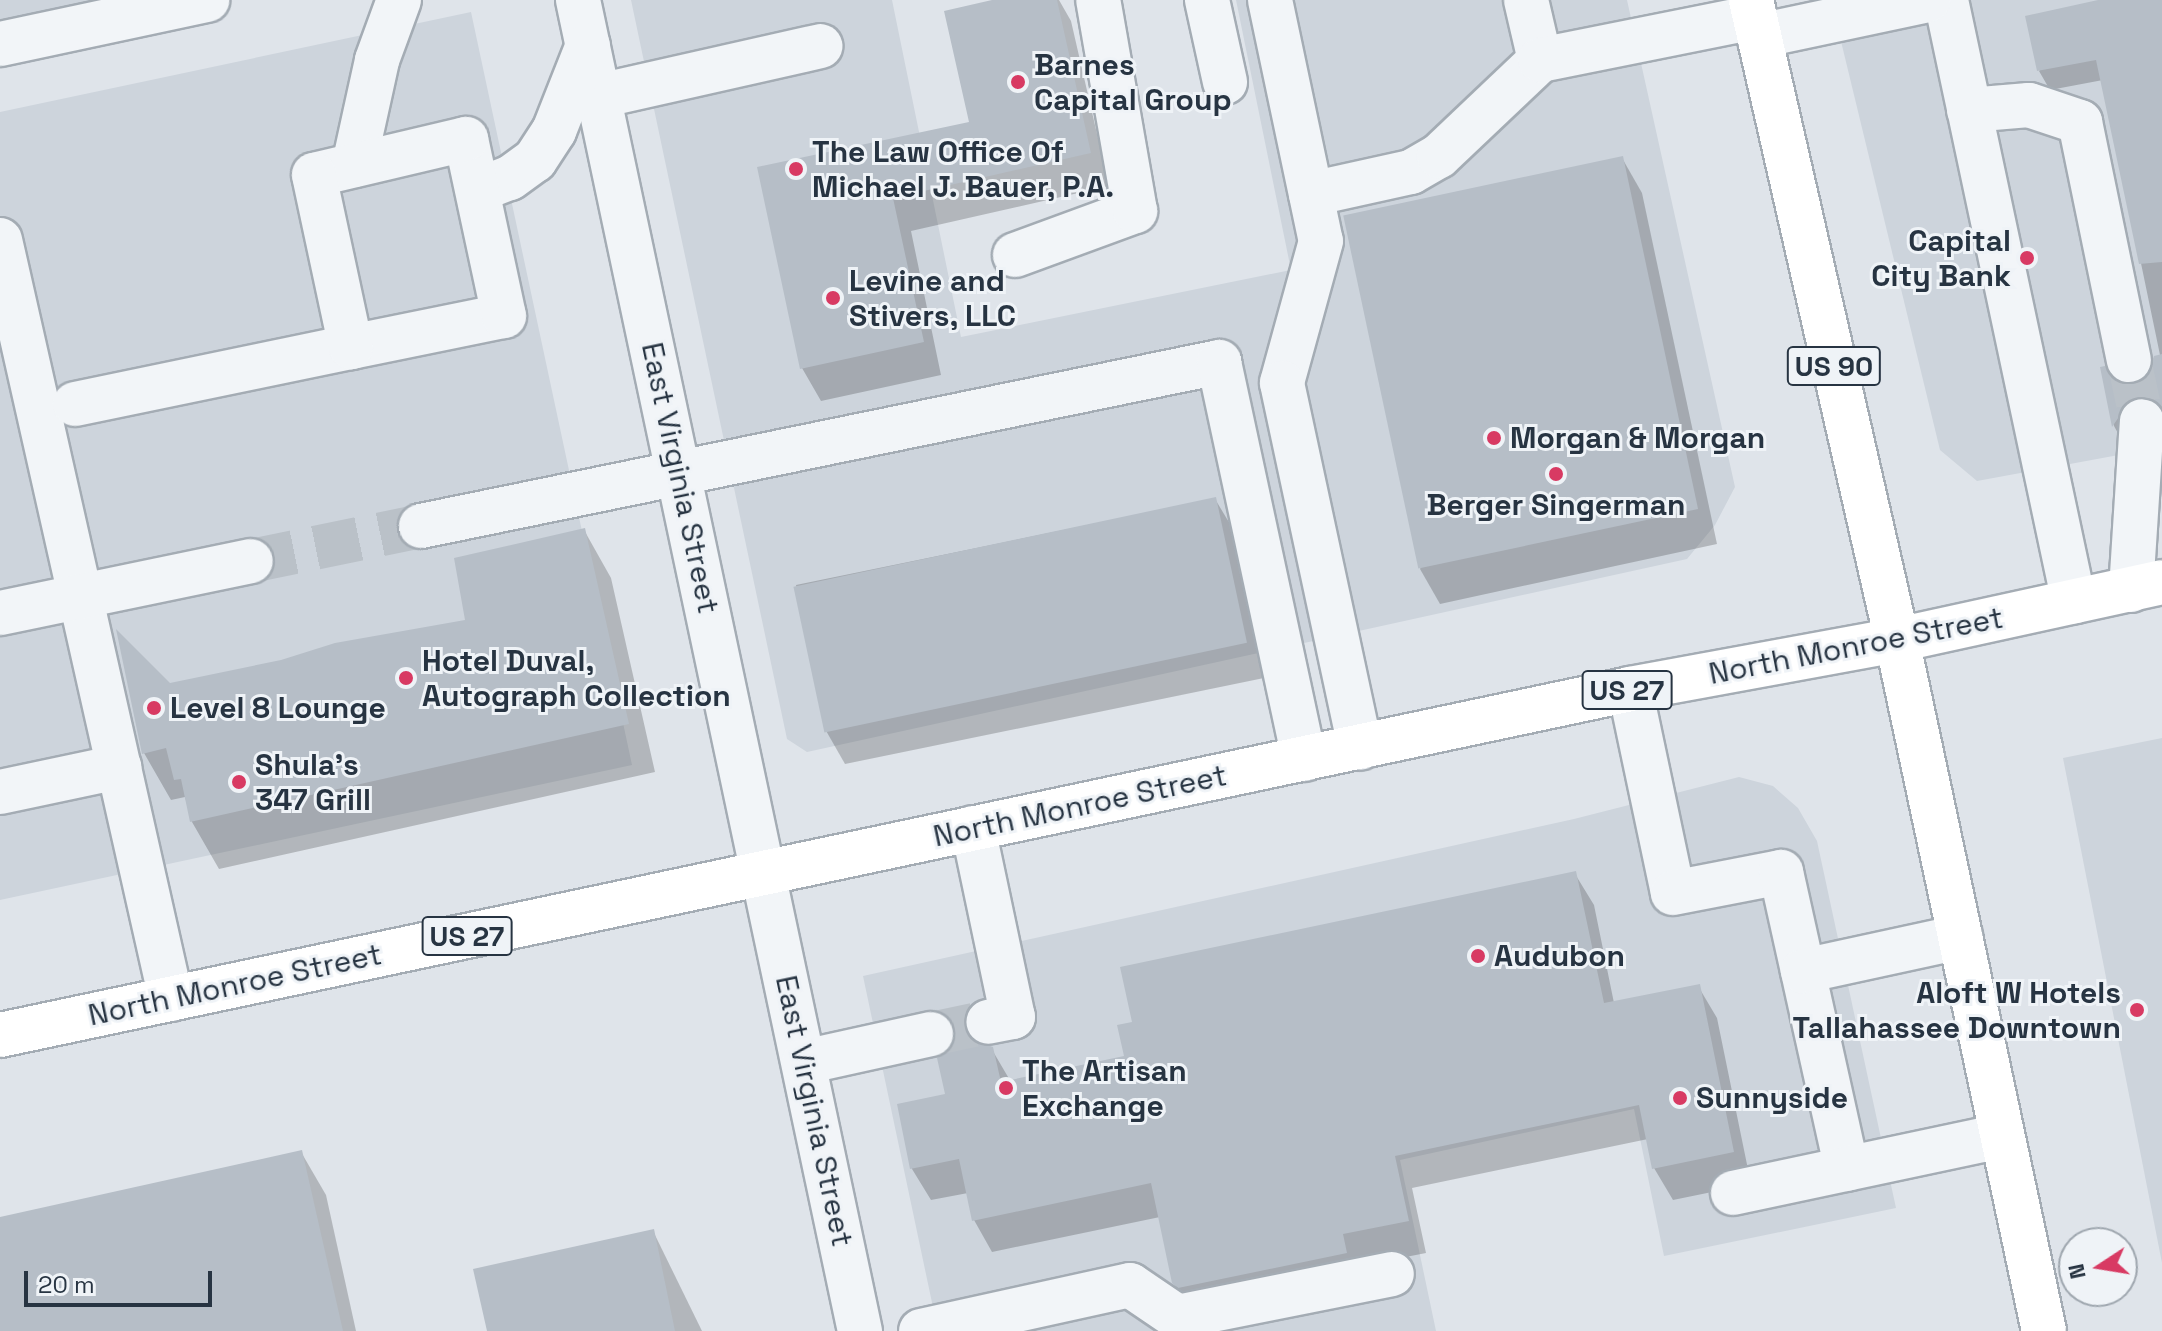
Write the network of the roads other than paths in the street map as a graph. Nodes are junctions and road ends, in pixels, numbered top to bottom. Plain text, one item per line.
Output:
1 (207, 0) edge
2 (399, 0) edge
3 (578, 0) edge
4 (1098, 0) edge
5 (1207, 0) edge
6 (1270, 0) edge
7 (1526, 0) edge
8 (1928, 0) edge
9 (1946, 0) edge
10 (1755, 18) edge
11 (0, 44) edge
12 (588, 45) junction
13 (820, 46) dead end
14 (1540, 60) junction
15 (1225, 82) dead end
16 (599, 96) junction
17 (1969, 110) junction
18 (354, 165) junction
19 (478, 190) junction
20 (1311, 194) junction
21 (0, 240) edge
22 (1015, 255) dead end
23 (351, 347) junction
24 (2129, 360) tunnel mouth
25 (16, 388) edge
26 (75, 404) dead end
27 (2142, 421) tunnel mouth
28 (679, 473) junction
29 (421, 526) tunnel mouth
30 (251, 561) tunnel mouth
31 (2146, 586) edge
32 (81, 596) junction
33 (2074, 602) junction
34 (0, 613) edge
35 (1897, 640) junction
36 (1630, 689) junction
37 (1360, 748) junction
38 (1304, 759) junction
39 (119, 767) junction
40 (0, 792) edge
41 (973, 828) junction
42 (764, 873) junction
43 (1960, 937) junction
44 (1803, 971) junction
45 (171, 999) junction
46 (988, 1022) tunnel mouth
47 (931, 1034) tunnel mouth
48 (0, 1035) edge
49 (804, 1062) junction
50 (2002, 1136) junction
51 (1847, 1169) junction
52 (1733, 1193) dead end
53 (1392, 1274) dead end
54 (860, 1331) edge
55 (921, 1331) edge
56 (2044, 1331) edge

1 - 11 street
2 - 18 street
3 - 12 street, East Virginia Street
4 - 22 street
5 - 15 street
6 - 20 street
7 - 14 street
8 - 10 street
9 - 17 street
10 - 14 street
10 - 35 main road, US 90
12 - 16 street, East Virginia Street
12 - 19 street
13 - 16 street
14 - 20 street
16 - 28 street, East Virginia Street
17 - 24 street
17 - 33 street
18 - 19 street
18 - 23 street
19 - 23 street
20 - 37 street
21 - 25 street
23 - 26 street
25 - 32 street
27 - 31 street
28 - 29 street
28 - 38 street
28 - 42 street, East Virginia Street
30 - 32 street
31 - 33 main road, North Monroe Street / US 27
32 - 34 street
32 - 39 street
33 - 35 main road, North Monroe Street / US 27
35 - 36 main road, North Monroe Street / US 27
35 - 43 main road, US 90
36 - 37 main road, North Monroe Street / US 27
36 - 44 street
37 - 38 main road, North Monroe Street / US 27
38 - 41 main road, North Monroe Street / US 27
39 - 40 street
39 - 45 street
41 - 42 main road, North Monroe Street / US 27
41 - 46 street
42 - 45 main road, North Monroe Street / US 27
42 - 49 street, East Virginia Street
43 - 44 street
43 - 50 main road, US 90
44 - 51 street
45 - 48 main road, North Monroe Street / US 27
47 - 49 street
49 - 54 street, East Virginia Street
50 - 51 street
50 - 56 main road, US 90
51 - 52 street
53 - 55 street

